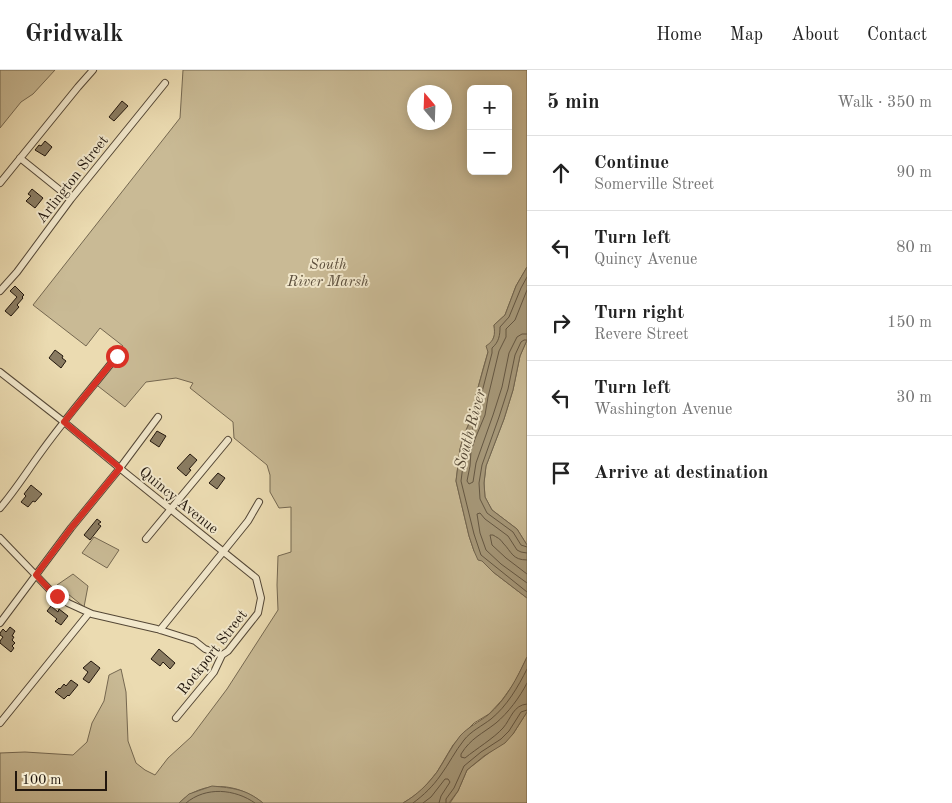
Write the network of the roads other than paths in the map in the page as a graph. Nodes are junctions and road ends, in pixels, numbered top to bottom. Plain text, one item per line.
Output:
1 (93, 70) edge
2 (165, 84) dead end
3 (20, 158) junction
4 (0, 182) edge
5 (72, 199) junction
6 (0, 291) edge
7 (117, 356) dead end
8 (0, 372) edge
9 (158, 417) dead end
10 (64, 422) junction
11 (228, 440) dead end
12 (120, 468) junction
13 (259, 502) dead end
14 (0, 508) edge
15 (171, 509) junction
16 (0, 538) edge
17 (146, 538) dead end
18 (224, 552) junction
19 (36, 575) junction
20 (261, 598) joint
21 (89, 613) junction
22 (0, 623) edge
23 (160, 630) junction
24 (222, 655) junction
25 (176, 718) dead end
26 (0, 723) edge

1 - 3 street
2 - 5 street, Arlington Street
3 - 4 street
3 - 5 street
5 - 6 street, Arlington Street
7 - 10 street
8 - 10 street, Quincy Avenue
9 - 12 street
10 - 12 street, Quincy Avenue
10 - 14 street
11 - 15 street
12 - 15 street, Quincy Avenue
12 - 19 street
13 - 18 street
15 - 17 street
15 - 18 street, Quincy Avenue
16 - 19 street
18 - 20 street, Quincy Avenue
18 - 23 street
19 - 21 street
19 - 22 street
20 - 24 street, Rockport Street
21 - 23 street
21 - 26 street
23 - 24 street
24 - 25 street, Rockport Street

